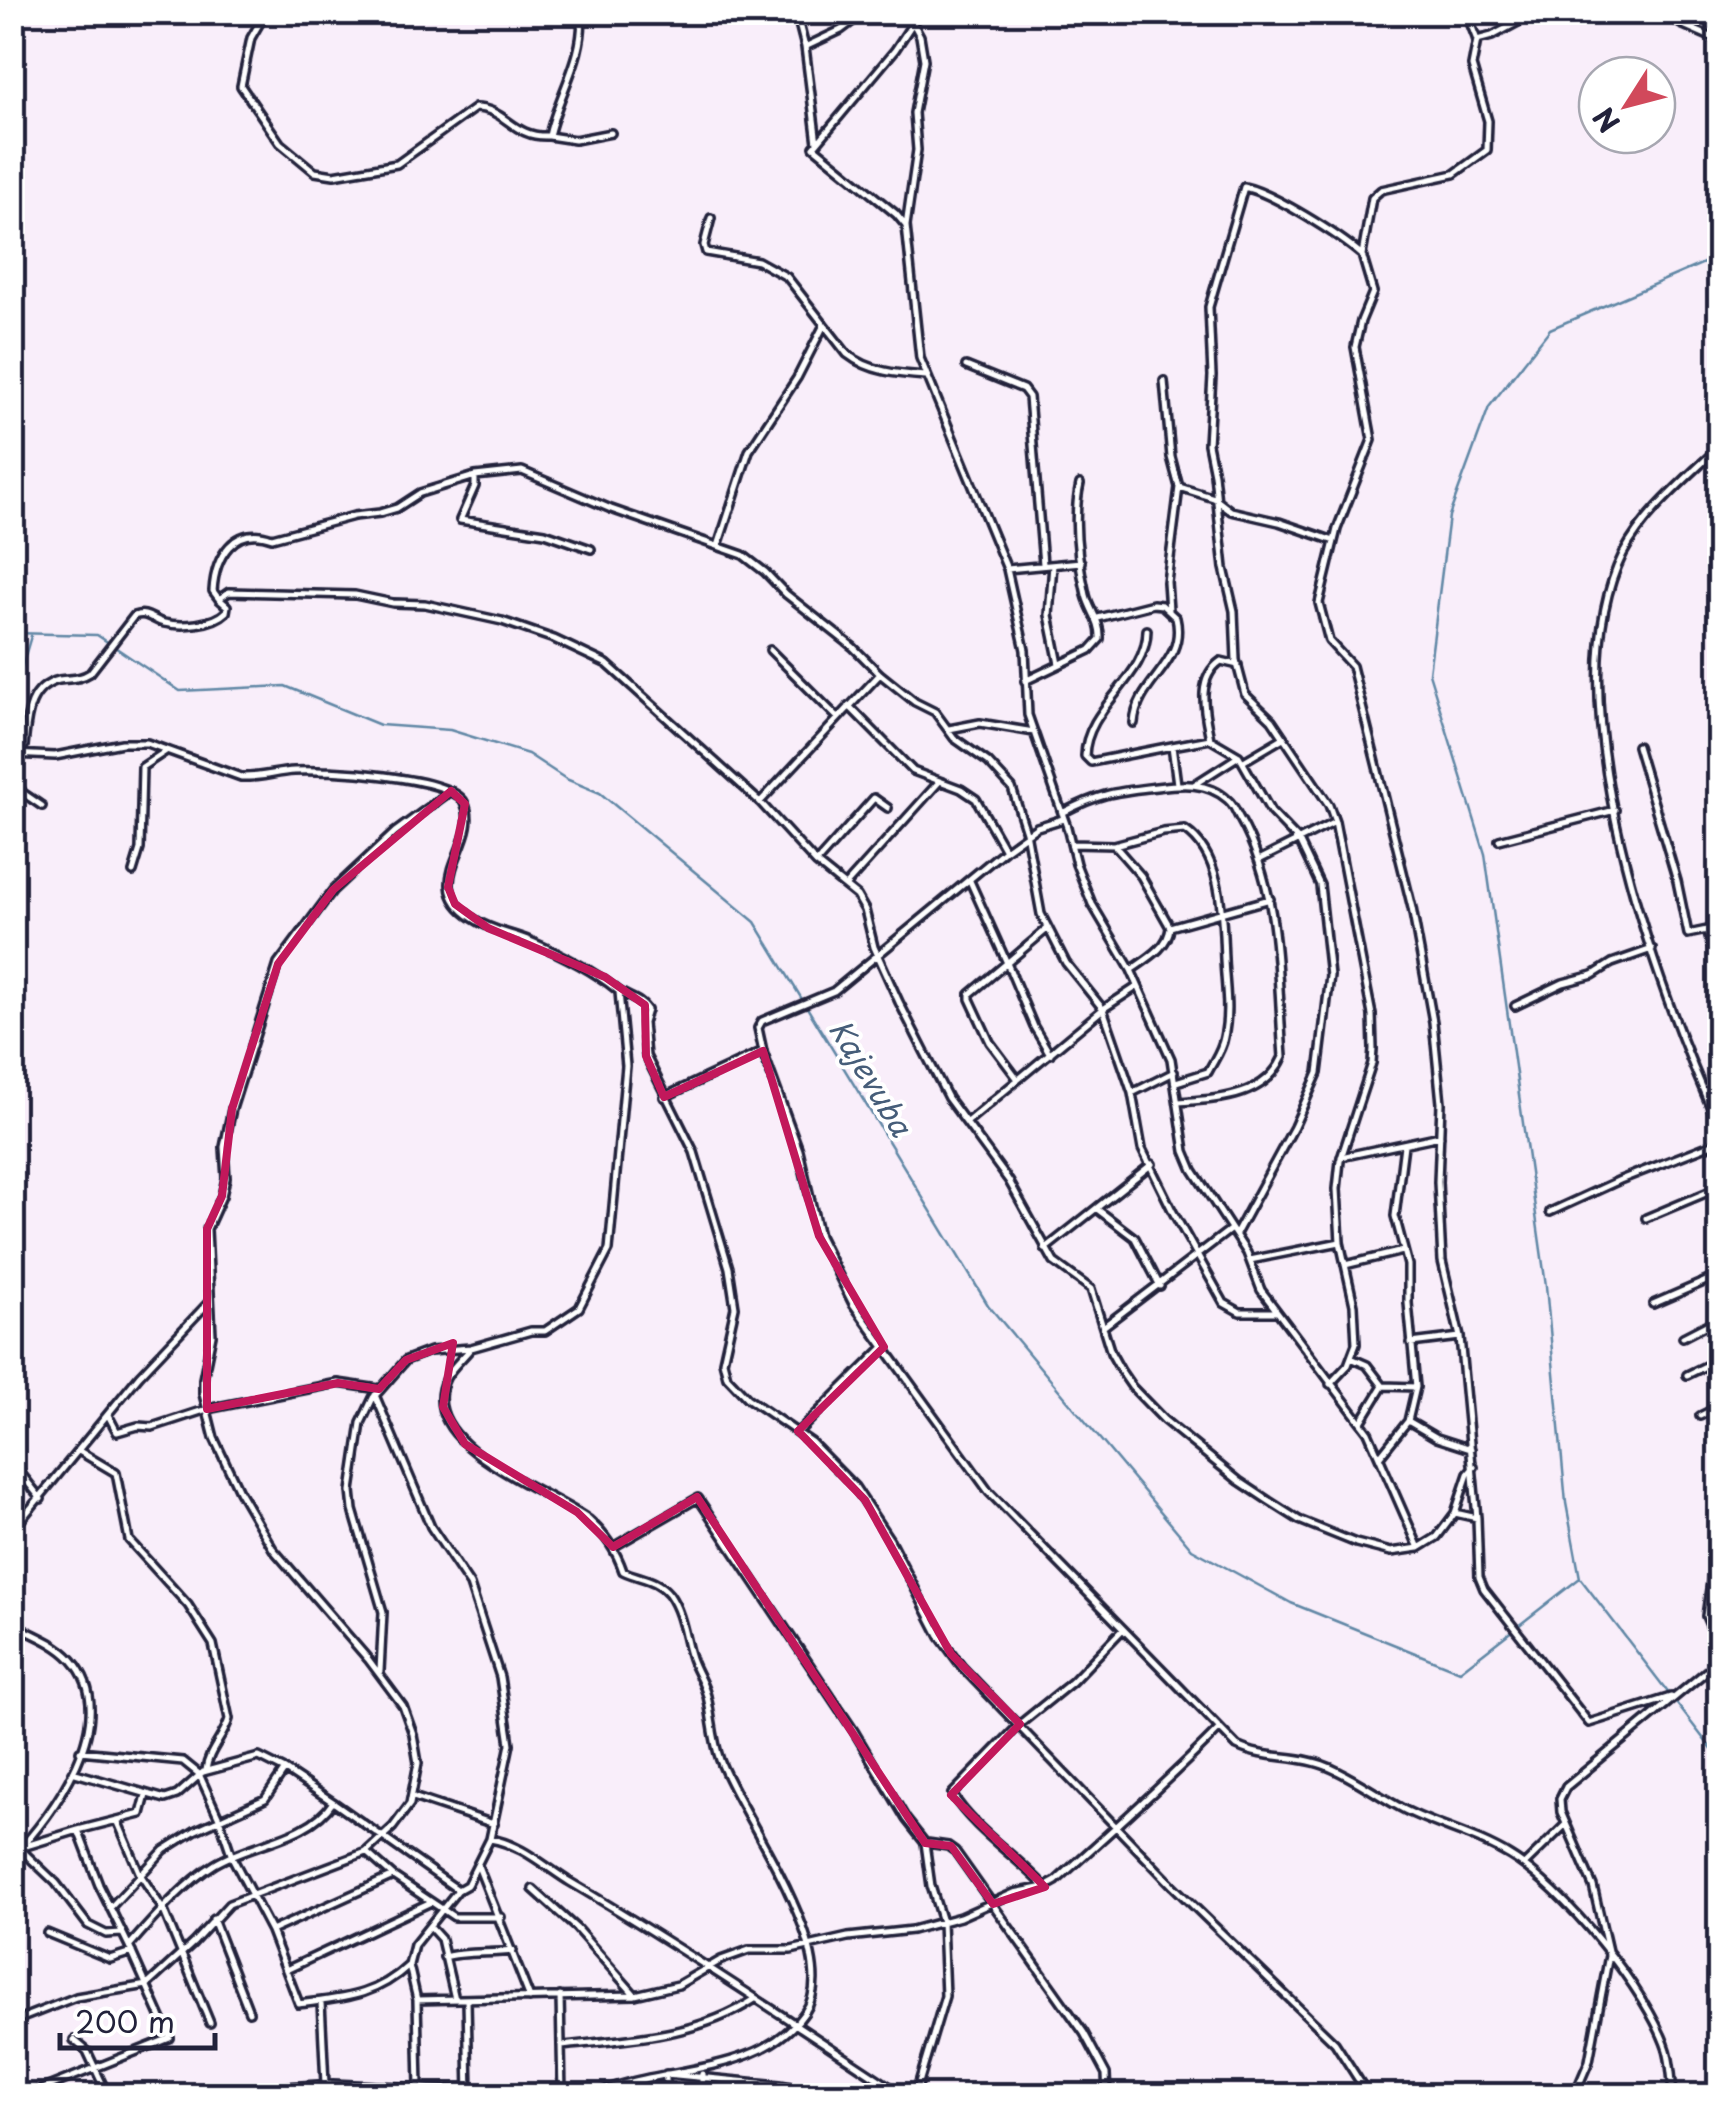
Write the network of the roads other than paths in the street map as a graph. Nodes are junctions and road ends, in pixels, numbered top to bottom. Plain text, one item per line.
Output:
1 (266, 12) edge
2 (581, 12) edge
3 (796, 12) edge
4 (865, 12) edge
5 (907, 12) edge
6 (920, 12) edge
7 (1466, 12) edge
8 (1537, 12) edge
9 (1664, 12) edge
10 (914, 24) junction
11 (1476, 40) junction
12 (1720, 41) edge
13 (805, 47) junction
14 (611, 133) dead end
15 (549, 136) junction
16 (817, 142) junction
17 (711, 218) dead end
18 (906, 226) junction
19 (1362, 256) junction
20 (824, 325) junction
21 (966, 366) dead end
22 (926, 376) junction
23 (1164, 381) dead end
24 (1720, 446) edge
25 (475, 476) junction
26 (1080, 484) dead end
27 (1178, 488) junction
28 (1218, 502) junction
29 (1334, 541) junction
30 (718, 546) junction
31 (592, 549) dead end
32 (1081, 562) junction
33 (1043, 564) junction
34 (1053, 564) junction
35 (1007, 569) junction
36 (219, 599) junction
37 (1169, 610) junction
38 (1098, 618) junction
39 (1146, 630) dead end
40 (770, 650) dead end
41 (1059, 664) junction
42 (1238, 665) junction
43 (880, 674) junction
44 (1026, 681) junction
45 (848, 706) junction
46 (839, 719) junction
47 (1134, 723) dead end
48 (949, 729) junction
49 (1034, 732) junction
50 (1283, 738) junction
51 (1210, 739) junction
52 (1172, 746) junction
53 (1637, 746) dead end
54 (166, 751) junction
55 (14, 754) edge
56 (1242, 759) junction
57 (12, 776) edge
58 (939, 782) junction
59 (1177, 784) junction
60 (1195, 784) junction
61 (451, 791) junction
62 (760, 802) junction
63 (42, 806) dead end
64 (888, 808) dead end
65 (1615, 810) junction
66 (1063, 816) junction
67 (1336, 822) junction
68 (1026, 836) junction
69 (1299, 840) junction
70 (1499, 840) dead end
71 (1071, 844) junction
72 (1114, 846) junction
73 (1005, 850) junction
74 (1260, 860) junction
75 (816, 863) junction
76 (134, 872) dead end
77 (970, 881) junction
78 (846, 885) junction
79 (1270, 899) junction
80 (1222, 913) junction
81 (1170, 927) junction
82 (1048, 929) junction
83 (1652, 949) junction
84 (878, 956) junction
85 (1007, 963) junction
86 (1131, 970) junction
87 (1720, 978) edge
88 (1138, 986) junction
89 (620, 992) junction
90 (1515, 1006) dead end
91 (1104, 1009) junction
92 (763, 1051) junction
93 (1050, 1054) junction
94 (1174, 1072) junction
95 (1018, 1078) junction
96 (1176, 1082) junction
97 (1132, 1093) junction
98 (664, 1096) junction
99 (1178, 1102) junction
100 (967, 1122) junction
101 (1720, 1128) edge
102 (1440, 1136) junction
103 (1720, 1141) edge
104 (1404, 1145) junction
105 (1341, 1157) junction
106 (1152, 1164) junction
107 (1720, 1187) edge
108 (1098, 1209) junction
109 (1550, 1212) dead end
110 (1646, 1218) dead end
111 (1234, 1231) junction
112 (1340, 1242) junction
113 (1046, 1249) junction
114 (1403, 1251) junction
115 (1196, 1256) junction
116 (1250, 1260) junction
117 (1345, 1265) junction
118 (1720, 1275) edge
119 (1160, 1286) junction
120 (209, 1302) junction
121 (1653, 1304) dead end
122 (1277, 1312) junction
123 (1720, 1318) edge
124 (1103, 1328) junction
125 (1460, 1337) junction
126 (1683, 1337) dead end
127 (1411, 1343) junction
128 (884, 1347) junction
129 (471, 1348) junction
130 (1351, 1358) junction
131 (1720, 1359) edge
132 (1687, 1375) dead end
133 (1330, 1384) junction
134 (1383, 1386) junction
135 (1416, 1386) junction
136 (377, 1392) junction
137 (1720, 1406) edge
138 (207, 1409) junction
139 (108, 1415) junction
140 (1700, 1416) dead end
141 (1408, 1420) junction
142 (1361, 1422) junction
143 (798, 1432) junction
144 (1472, 1449) junction
145 (79, 1451) junction
146 (1380, 1456) junction
147 (12, 1462) edge
148 (1474, 1467) junction
149 (41, 1499) junction
150 (1454, 1512) junction
151 (1477, 1518) junction
152 (1720, 1520) edge
153 (12, 1531) edge
154 (614, 1547) junction
155 (1419, 1548) junction
156 (12, 1624) edge
157 (1123, 1629) junction
158 (1720, 1649) edge
159 (1720, 1660) edge
160 (380, 1673) junction
161 (1674, 1696) junction
162 (12, 1722) edge
163 (1020, 1724) junction
164 (1218, 1730) junction
165 (80, 1751) junction
166 (285, 1770) junction
167 (72, 1772) junction
168 (202, 1772) junction
169 (12, 1775) edge
170 (146, 1795) junction
171 (413, 1796) junction
172 (333, 1802) junction
173 (220, 1818) junction
174 (118, 1820) junction
175 (494, 1824) junction
176 (1566, 1824) junction
177 (1115, 1826) junction
178 (78, 1830) junction
179 (383, 1836) junction
180 (490, 1839) junction
181 (12, 1840) edge
182 (925, 1843) junction
183 (22, 1848) junction
184 (366, 1852) junction
185 (12, 1857) edge
186 (232, 1857) junction
187 (477, 1864) junction
188 (1524, 1865) junction
189 (140, 1874) junction
190 (392, 1876) junction
191 (1045, 1887) junction
192 (533, 1888) dead end
193 (458, 1890) junction
194 (253, 1895) junction
195 (431, 1902) junction
196 (993, 1904) junction
197 (110, 1908) junction
198 (442, 1910) junction
199 (164, 1911) junction
200 (500, 1917) junction
201 (213, 1918) junction
202 (942, 1922) junction
203 (430, 1927) junction
204 (270, 1932) junction
205 (46, 1933) dead end
206 (122, 1933) junction
207 (808, 1948) junction
208 (130, 1949) junction
209 (513, 1950) junction
210 (182, 1954) junction
211 (1610, 1955) junction
212 (444, 1957) junction
213 (408, 1965) junction
214 (709, 1968) junction
215 (286, 1970) junction
216 (147, 1985) junction
217 (635, 1995) junction
218 (560, 1996) junction
219 (530, 1998) junction
220 (455, 1999) junction
221 (467, 1999) junction
222 (417, 2000) junction
223 (755, 2000) junction
224 (322, 2001) junction
225 (249, 2012) dead end
226 (12, 2022) edge
227 (210, 2023) dead end
228 (797, 2024) junction
229 (74, 2040) dead end
230 (562, 2046) junction
231 (95, 2067) junction
232 (702, 2068) junction
233 (666, 2074) junction
234 (702, 2077) junction
235 (324, 2084) junction
236 (419, 2086) junction
237 (562, 2093) junction
238 (469, 2094) edge
239 (25, 2096) edge
240 (108, 2096) edge
241 (257, 2096) edge
242 (590, 2096) edge
243 (666, 2096) edge
244 (702, 2096) edge
245 (844, 2096) edge
246 (904, 2096) edge
247 (915, 2096) edge
248 (1107, 2096) edge
249 (1369, 2096) edge
250 (1574, 2096) edge
251 (1673, 2096) edge

1 - 15 street
2 - 15 street
3 - 13 street
4 - 13 street
5 - 10 street
6 - 10 street
7 - 11 street
8 - 11 street
9 - 12 street
10 - 16 street
10 - 18 street
11 - 19 street
13 - 16 street
14 - 15 street
16 - 18 street
17 - 20 street
18 - 22 street
19 - 28 street
19 - 29 street
20 - 22 street
20 - 30 street
21 - 33 street
22 - 35 street
23 - 27 street
24 - 65 street
25 - 30 street
25 - 31 street
25 - 36 street
26 - 32 street
27 - 28 street
27 - 37 street
28 - 29 street
28 - 42 street
29 - 102 street
30 - 43 street
32 - 34 street
32 - 38 street
33 - 34 street
33 - 35 street
34 - 41 street
35 - 44 street
36 - 55 street
36 - 62 street
37 - 38 street
37 - 47 street
38 - 41 street
39 - 52 street
40 - 46 street
41 - 44 street
42 - 50 street
42 - 51 street
43 - 45 street
43 - 48 street
44 - 49 street
45 - 46 street
45 - 58 street
46 - 62 street
48 - 49 street
48 - 68 street
49 - 66 street
50 - 56 street
50 - 67 street
51 - 52 street
51 - 56 street
52 - 59 street
53 - 87 street
54 - 55 street
54 - 61 street
54 - 76 street
56 - 60 street
56 - 69 street
57 - 63 street
58 - 73 street
58 - 78 street
59 - 60 street
59 - 66 street
60 - 74 street
61 - 89 street
61 - 120 street
62 - 75 street
64 - 75 street
65 - 70 street
65 - 83 street
66 - 68 street
66 - 71 street
67 - 69 street
67 - 105 street
68 - 73 street
68 - 82 street
69 - 74 street
69 - 111 street
71 - 72 street
71 - 86 street
72 - 80 street
72 - 81 street
73 - 77 street
74 - 79 street
75 - 78 street
77 - 84 street
77 - 85 street
78 - 84 street
79 - 80 street
79 - 99 street
80 - 81 street
80 - 96 street
81 - 86 street
82 - 85 street
82 - 91 street
83 - 90 street
83 - 101 street
84 - 92 street
84 - 100 street
85 - 93 street
85 - 95 street
86 - 88 street
88 - 91 street
88 - 94 street
89 - 98 street
89 - 129 street
91 - 93 street
91 - 97 street
92 - 98 street
92 - 128 street
93 - 95 street
94 - 96 street
94 - 97 street
95 - 100 street
96 - 99 street
97 - 106 street
98 - 143 street
99 - 111 street
100 - 113 street
102 - 104 street
102 - 125 street
103 - 109 street
104 - 105 street
104 - 114 street
105 - 112 street
106 - 108 street
106 - 115 street
107 - 110 street
108 - 113 street
108 - 119 street
111 - 115 street
111 - 116 street
112 - 116 street
112 - 117 street
113 - 124 street
114 - 117 street
114 - 127 street
115 - 119 street
115 - 122 street
116 - 122 street
117 - 130 street
118 - 121 street
119 - 124 street
120 - 138 street
120 - 139 street
122 - 133 street
123 - 126 street
124 - 155 street
125 - 127 street
125 - 144 street
127 - 135 street
128 - 143 street
128 - 157 street
129 - 136 street
129 - 154 street
130 - 133 street
130 - 134 street
131 - 132 street
133 - 142 street
134 - 135 street
134 - 142 street
135 - 141 street
136 - 138 street
136 - 160 street
136 - 175 street
137 - 140 street
138 - 139 street
138 - 160 street
139 - 145 street
141 - 144 street
141 - 146 street
142 - 146 street
143 - 163 street
144 - 148 street
145 - 149 street
145 - 168 street
146 - 155 street
147 - 149 street
148 - 150 street
148 - 151 street
149 - 153 street
150 - 151 street
150 - 155 street
151 - 161 street
152 - 158 street
154 - 182 street
154 - 207 street
156 - 165 street
157 - 163 street
157 - 164 street
159 - 161 street
160 - 171 street
161 - 176 street
162 - 169 street
163 - 177 street
163 - 191 street
164 - 177 street
164 - 188 street
165 - 167 street
165 - 168 street
166 - 168 street
166 - 172 street
166 - 173 street
167 - 170 street
167 - 183 street
168 - 170 street
168 - 173 street
170 - 174 street
171 - 175 street
171 - 179 street
172 - 179 street
172 - 186 street
173 - 186 street
173 - 189 street
174 - 178 street
174 - 189 street
175 - 180 street
176 - 188 street
176 - 211 street
177 - 191 street
177 - 249 street
178 - 183 street
178 - 197 street
179 - 184 street
179 - 193 street
180 - 187 street
180 - 214 street
181 - 183 street
182 - 196 street
182 - 202 street
183 - 185 street
183 - 206 street
184 - 190 street
184 - 194 street
186 - 194 street
186 - 199 street
187 - 193 street
187 - 200 street
188 - 211 street
189 - 197 street
189 - 199 street
190 - 195 street
190 - 204 street
191 - 196 street
192 - 217 street
193 - 198 street
194 - 201 street
194 - 204 street
195 - 198 street
195 - 215 street
196 - 202 street
196 - 248 street
197 - 206 street
198 - 200 street
198 - 203 street
199 - 208 street
199 - 210 street
200 - 209 street
201 - 210 street
201 - 225 street
202 - 207 street
202 - 247 street
203 - 212 street
203 - 213 street
204 - 215 street
205 - 208 street
206 - 208 street
207 - 214 street
207 - 228 street
208 - 216 street
209 - 212 street
209 - 219 street
210 - 216 street
210 - 227 street
211 - 250 street
211 - 251 street
212 - 220 street
213 - 222 street
213 - 224 street
214 - 217 street
214 - 223 street
215 - 224 street
216 - 226 street
216 - 231 street
217 - 218 street
218 - 219 street
218 - 230 street
219 - 221 street
220 - 221 street
220 - 222 street
221 - 238 street
222 - 236 street
223 - 228 street
223 - 230 street
224 - 235 street
228 - 232 street
228 - 246 street
229 - 231 street
230 - 237 street
231 - 239 street
231 - 240 street
232 - 233 street
232 - 234 street
233 - 234 street
233 - 242 street
233 - 243 street
234 - 244 street
234 - 245 street
235 - 236 street
235 - 241 street
236 - 238 street
237 - 238 street
237 - 242 street

